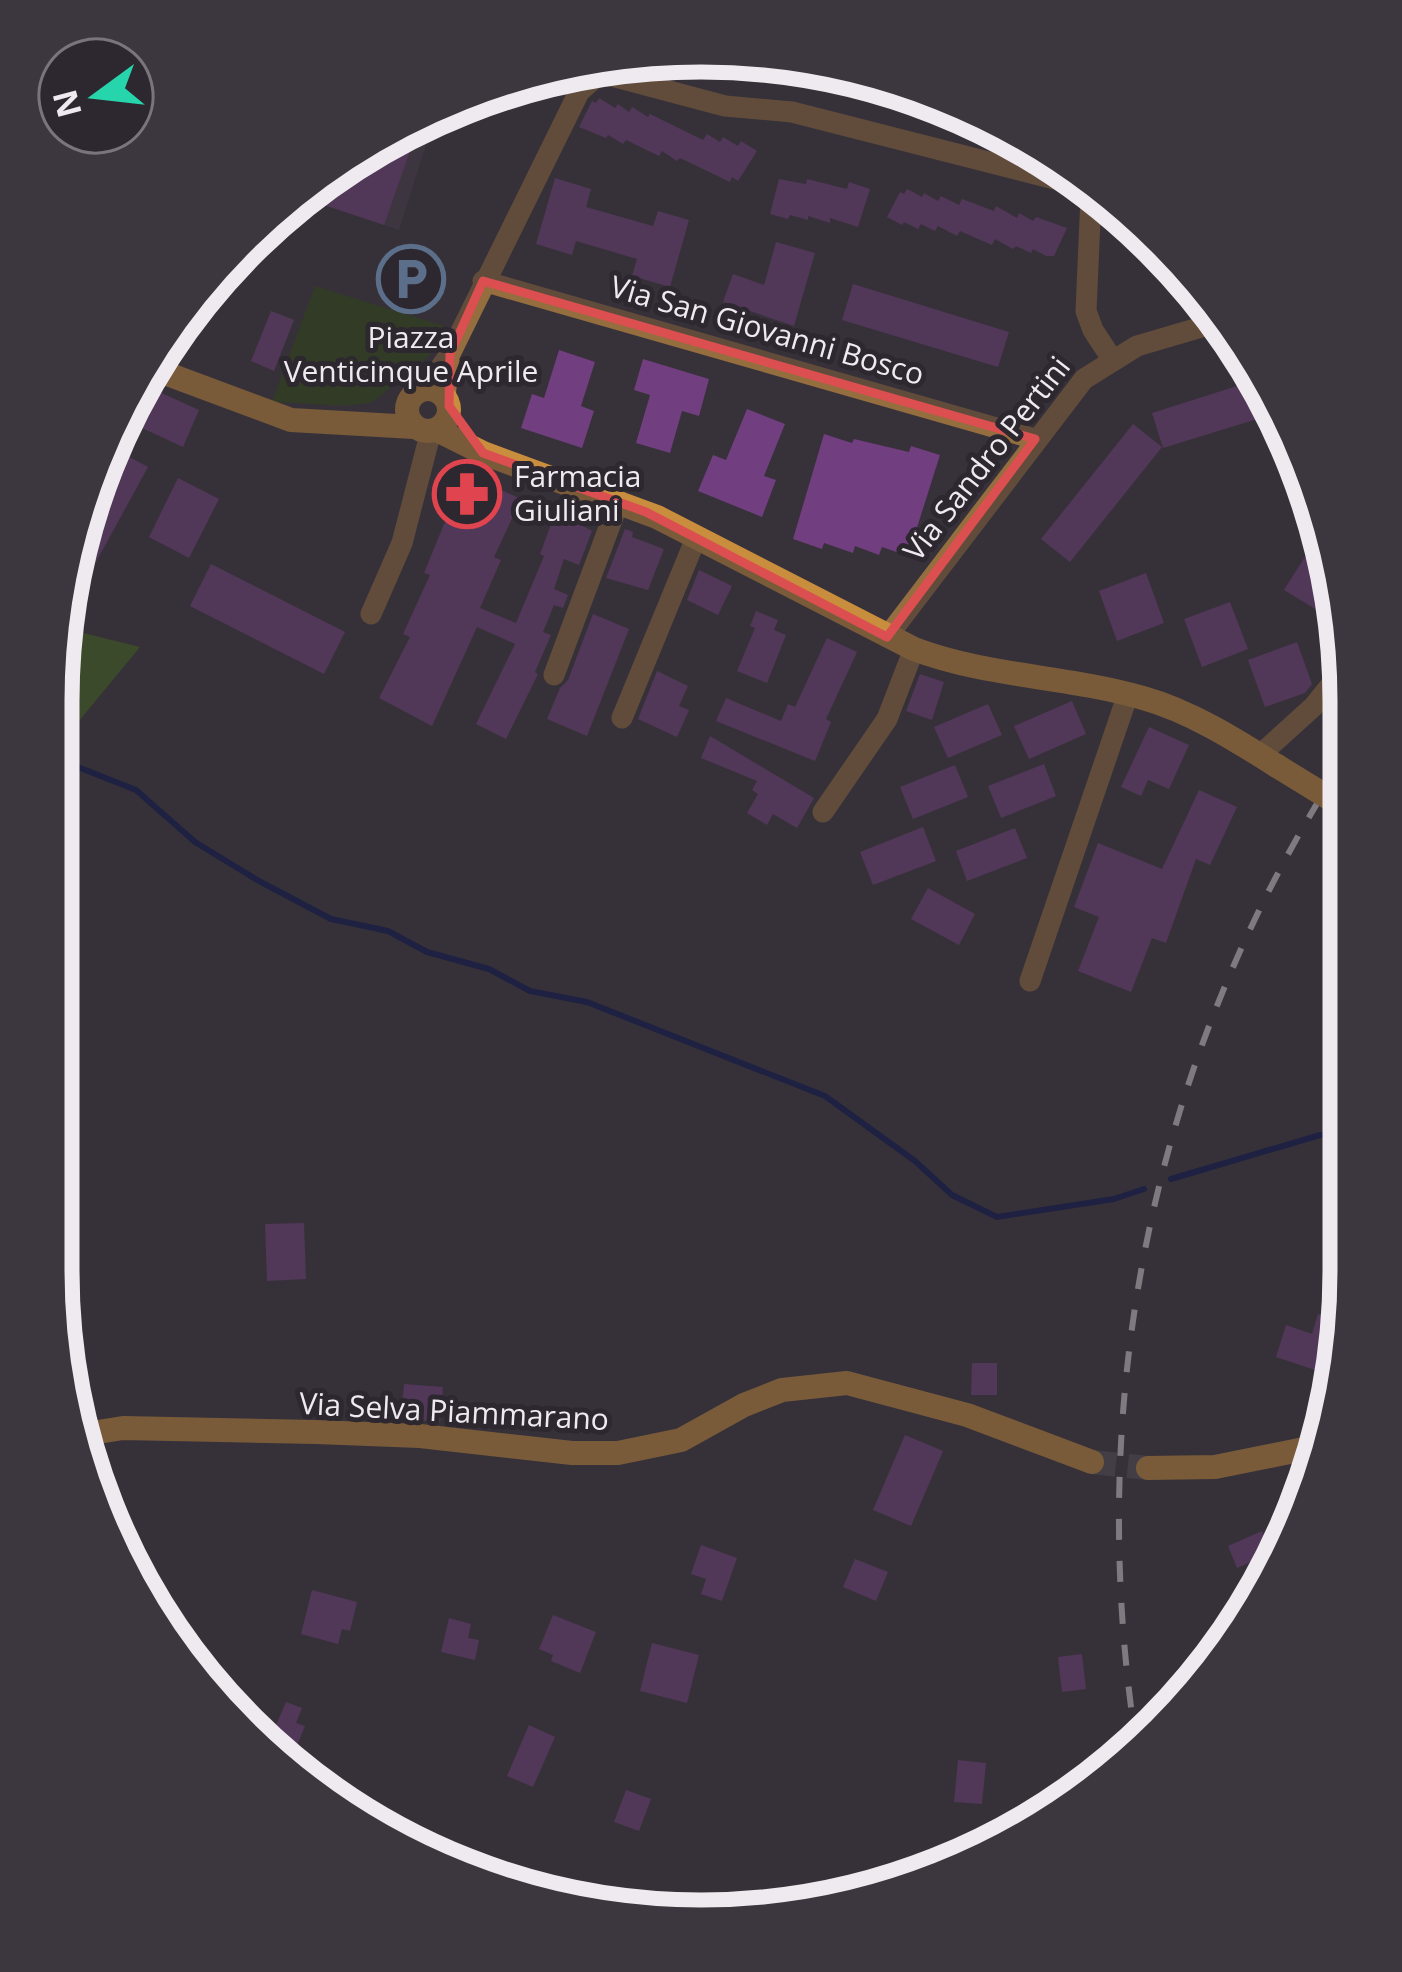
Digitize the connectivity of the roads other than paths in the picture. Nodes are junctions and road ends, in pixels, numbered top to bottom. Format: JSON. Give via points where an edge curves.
{"nodes":[{"id":1,"x":614,"y":78,"type":"edge"},
{"id":2,"x":586,"y":83,"type":"edge"},
{"id":3,"x":1050,"y":178,"type":"edge"},
{"id":4,"x":1094,"y":210,"type":"edge"},
{"id":5,"x":483,"y":281,"type":"junction"},
{"id":6,"x":1205,"y":325,"type":"edge"},
{"id":7,"x":1112,"y":359,"type":"junction"},
{"id":8,"x":164,"y":373,"type":"edge"},
{"id":9,"x":429,"y":414,"type":"junction"},
{"id":10,"x":1035,"y":440,"type":"junction"},
{"id":11,"x":619,"y":501,"type":"junction"},
{"id":12,"x":696,"y":538,"type":"junction"},
{"id":13,"x":370,"y":614,"type":"dead end"},
{"id":14,"x":887,"y":637,"type":"junction"},
{"id":15,"x":914,"y":649,"type":"junction"},
{"id":16,"x":554,"y":675,"type":"dead end"},
{"id":17,"x":1330,"y":686,"type":"edge"},
{"id":18,"x":1128,"y":694,"type":"junction"},
{"id":19,"x":622,"y":718,"type":"dead end"},
{"id":20,"x":1269,"y":760,"type":"junction"},
{"id":21,"x":1330,"y":799,"type":"edge"},
{"id":22,"x":823,"y":812,"type":"dead end"},
{"id":23,"x":1030,"y":981,"type":"dead end"},
{"id":24,"x":93,"y":1433,"type":"edge"},
{"id":25,"x":1304,"y":1449,"type":"edge"},
{"id":26,"x":1092,"y":1462,"type":"tunnel mouth"},
{"id":27,"x":1148,"y":1468,"type":"tunnel mouth"}],
"edges":[{"from":1,"to":3,"type":"street","via":[[725,106],[792,112]]},
{"from":2,"to":5,"type":"street"},
{"from":4,"to":7,"type":"street","via":[[1086,311]]},
{"from":5,"to":9,"type":"street"},
{"from":5,"to":10,"type":"street","name":"Via San Giovanni Bosco"},
{"from":6,"to":7,"type":"street","name":"Via Sandro Pertini"},
{"from":7,"to":10,"type":"street","name":"Via Sandro Pertini","via":[[1078,386]]},
{"from":8,"to":9,"type":"street","via":[[320,424]]},
{"from":9,"to":11,"type":"street","via":[[483,453]]},
{"from":9,"to":13,"type":"street","via":[[402,543]]},
{"from":10,"to":14,"type":"street","name":"Via Sandro Pertini"},
{"from":11,"to":12,"type":"street"},
{"from":11,"to":16,"type":"street"},
{"from":12,"to":14,"type":"street"},
{"from":12,"to":19,"type":"street"},
{"from":14,"to":15,"type":"street"},
{"from":15,"to":18,"type":"street"},
{"from":15,"to":22,"type":"street","via":[[881,730]]},
{"from":17,"to":20,"type":"street"},
{"from":18,"to":20,"type":"street","via":[[1170,707]]},
{"from":18,"to":23,"type":"street"},
{"from":20,"to":21,"type":"street","bridge":true},
{"from":24,"to":26,"type":"street","name":"Via Selva Piammarano","via":[[316,1432],[618,1453],[672,1444],[782,1390],[847,1383],[967,1414]]},
{"from":25,"to":27,"type":"street","via":[[1215,1467]]}]}
